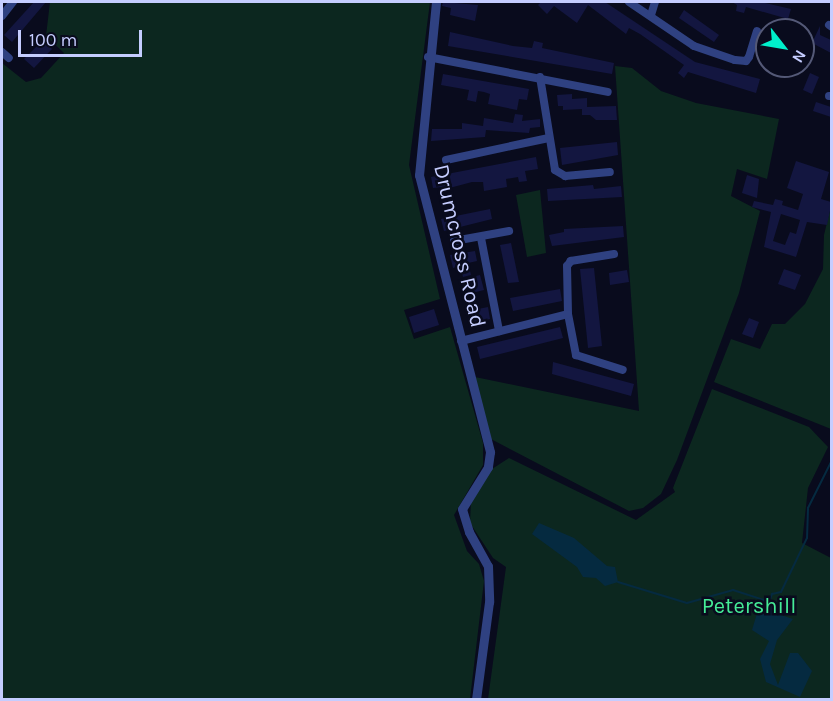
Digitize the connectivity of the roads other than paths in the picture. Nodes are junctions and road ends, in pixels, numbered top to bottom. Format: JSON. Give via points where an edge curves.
{"nodes":[{"id":1,"x":14,"y":2,"type":"edge"},
{"id":2,"x":436,"y":2,"type":"edge"},
{"id":3,"x":629,"y":2,"type":"edge"},
{"id":4,"x":655,"y":2,"type":"edge"},
{"id":5,"x":2,"y":15,"type":"edge"},
{"id":6,"x":651,"y":15,"type":"junction"},
{"id":7,"x":755,"y":38,"type":"edge"},
{"id":8,"x":2,"y":52,"type":"edge"},
{"id":9,"x":428,"y":57,"type":"junction"},
{"id":10,"x":9,"y":58,"type":"dead end"},
{"id":11,"x":540,"y":76,"type":"junction"},
{"id":12,"x":608,"y":92,"type":"dead end"},
{"id":13,"x":549,"y":138,"type":"junction"},
{"id":14,"x":446,"y":160,"type":"dead end"},
{"id":15,"x":610,"y":172,"type":"dead end"},
{"id":16,"x":509,"y":231,"type":"dead end"},
{"id":17,"x":481,"y":238,"type":"junction"},
{"id":18,"x":454,"y":241,"type":"dead end"},
{"id":19,"x":614,"y":254,"type":"dead end"},
{"id":20,"x":568,"y":315,"type":"junction"},
{"id":21,"x":499,"y":331,"type":"junction"},
{"id":22,"x":461,"y":341,"type":"junction"},
{"id":23,"x":623,"y":369,"type":"dead end"},
{"id":24,"x":476,"y":699,"type":"edge"}],
"edges":[{"from":1,"to":5,"type":"street"},
{"from":2,"to":9,"type":"street","name":"Drumcross Road"},
{"from":3,"to":6,"type":"street"},
{"from":4,"to":6,"type":"street"},
{"from":6,"to":7,"type":"street","via":[[694,46],[735,60],[746,61]]},
{"from":8,"to":10,"type":"street"},
{"from":9,"to":11,"type":"street"},
{"from":9,"to":22,"type":"street","name":"Drumcross Road","via":[[419,175]]},
{"from":11,"to":12,"type":"street"},
{"from":11,"to":13,"type":"street"},
{"from":13,"to":14,"type":"street"},
{"from":13,"to":15,"type":"street","via":[[558,174]]},
{"from":16,"to":17,"type":"street"},
{"from":17,"to":18,"type":"street"},
{"from":17,"to":21,"type":"street"},
{"from":19,"to":20,"type":"street","via":[[571,261],[567,266]]},
{"from":20,"to":21,"type":"street"},
{"from":20,"to":23,"type":"street","via":[[576,355]]},
{"from":21,"to":22,"type":"street"},
{"from":22,"to":24,"type":"street","name":"Drumcross Road","via":[[490,452],[488,467],[462,509],[469,532],[488,566],[489,602]]}]}
